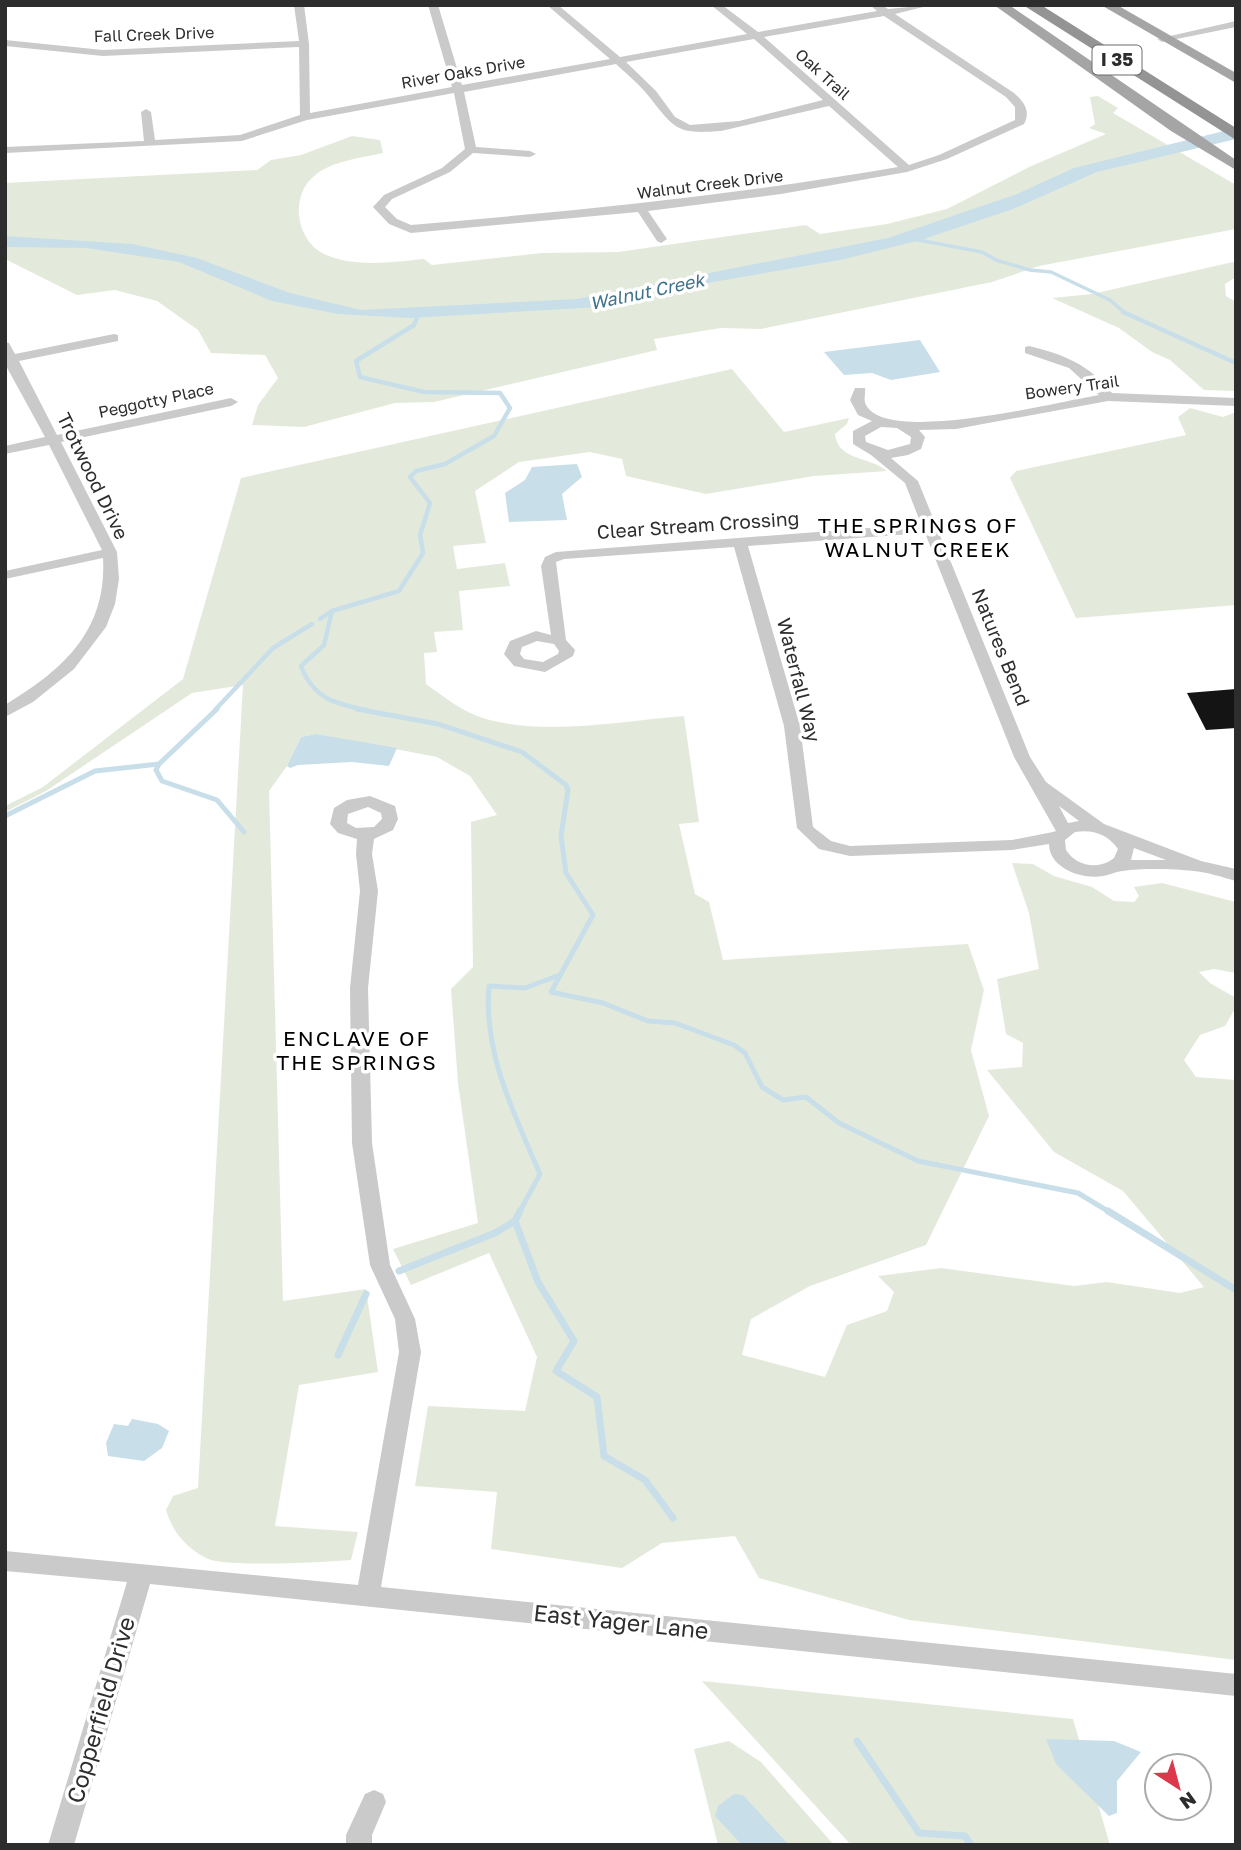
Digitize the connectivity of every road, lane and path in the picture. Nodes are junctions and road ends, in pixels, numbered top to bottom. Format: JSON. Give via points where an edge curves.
{"nodes":[{"id":1,"x":299,"y":5,"type":"edge"},
{"id":2,"x":433,"y":5,"type":"edge"},
{"id":3,"x":552,"y":5,"type":"edge"},
{"id":4,"x":716,"y":5,"type":"edge"},
{"id":5,"x":875,"y":5,"type":"edge"},
{"id":6,"x":926,"y":5,"type":"edge"},
{"id":7,"x":1000,"y":5,"type":"edge"},
{"id":8,"x":1030,"y":5,"type":"edge"},
{"id":9,"x":1050,"y":5,"type":"edge"},
{"id":10,"x":1107,"y":5,"type":"edge"},
{"id":11,"x":886,"y":12,"type":"junction"},
{"id":12,"x":1236,"y":24,"type":"edge"},
{"id":13,"x":756,"y":36,"type":"junction"},
{"id":14,"x":1162,"y":39,"type":"junction"},
{"id":15,"x":5,"y":43,"type":"edge"},
{"id":16,"x":304,"y":44,"type":"junction"},
{"id":17,"x":616,"y":60,"type":"junction"},
{"id":18,"x":1236,"y":79,"type":"edge"},
{"id":19,"x":457,"y":89,"type":"junction"},
{"id":20,"x":830,"y":102,"type":"junction"},
{"id":21,"x":146,"y":112,"type":"dead end"},
{"id":22,"x":1204,"y":114,"type":"joint"},
{"id":23,"x":1229,"y":116,"type":"edge"},
{"id":24,"x":305,"y":117,"type":"junction"},
{"id":25,"x":1236,"y":135,"type":"edge"},
{"id":26,"x":150,"y":144,"type":"junction"},
{"id":27,"x":5,"y":150,"type":"edge"},
{"id":28,"x":471,"y":150,"type":"junction"},
{"id":29,"x":530,"y":154,"type":"dead end"},
{"id":30,"x":1236,"y":166,"type":"edge"},
{"id":31,"x":907,"y":169,"type":"junction"},
{"id":32,"x":641,"y":208,"type":"junction"},
{"id":33,"x":661,"y":239,"type":"dead end"},
{"id":34,"x":114,"y":338,"type":"dead end"},
{"id":35,"x":1029,"y":350,"type":"dead end"},
{"id":36,"x":7,"y":355,"type":"edge"},
{"id":37,"x":860,"y":391,"type":"dead end"},
{"id":38,"x":1108,"y":397,"type":"junction"},
{"id":39,"x":231,"y":402,"type":"dead end"},
{"id":40,"x":1236,"y":402,"type":"edge"},
{"id":41,"x":863,"y":412,"type":"junction"},
{"id":42,"x":886,"y":423,"type":"junction"},
{"id":43,"x":956,"y":425,"type":"junction"},
{"id":44,"x":905,"y":426,"type":"junction"},
{"id":45,"x":859,"y":432,"type":"junction"},
{"id":46,"x":55,"y":439,"type":"junction"},
{"id":47,"x":916,"y":445,"type":"junction"},
{"id":48,"x":5,"y":450,"type":"edge"},
{"id":49,"x":877,"y":453,"type":"junction"},
{"id":50,"x":911,"y":481,"type":"junction"},
{"id":51,"x":931,"y":528,"type":"junction"},
{"id":52,"x":740,"y":541,"type":"junction"},
{"id":53,"x":110,"y":552,"type":"junction"},
{"id":54,"x":5,"y":576,"type":"edge"},
{"id":55,"x":559,"y":640,"type":"dead end"},
{"id":56,"x":5,"y":712,"type":"edge"},
{"id":57,"x":1043,"y":786,"type":"junction"},
{"id":58,"x":1106,"y":830,"type":"junction"},
{"id":59,"x":1061,"y":834,"type":"junction"},
{"id":60,"x":366,"y":835,"type":"dead end"},
{"id":61,"x":1012,"y":845,"type":"junction"},
{"id":62,"x":1065,"y":861,"type":"junction"},
{"id":63,"x":1119,"y":865,"type":"junction"},
{"id":64,"x":1197,"y":866,"type":"junction"},
{"id":65,"x":1236,"y":875,"type":"edge"},
{"id":66,"x":5,"y":1562,"type":"edge"},
{"id":67,"x":141,"y":1575,"type":"junction"},
{"id":68,"x":368,"y":1596,"type":"junction"},
{"id":69,"x":1236,"y":1685,"type":"edge"},
{"id":70,"x":374,"y":1801,"type":"dead end"},
{"id":71,"x":61,"y":1845,"type":"edge"},
{"id":72,"x":359,"y":1845,"type":"edge"}],
"edges":[{"from":1,"to":16,"type":"street"},
{"from":2,"to":19,"type":"street"},
{"from":3,"to":17,"type":"street"},
{"from":4,"to":13,"type":"street","name":"Oak Trail"},
{"from":5,"to":11,"type":"street"},
{"from":6,"to":11,"type":"street","name":"River Oaks Drive"},
{"from":7,"to":30,"type":"main road"},
{"from":8,"to":22,"type":"highway","number":"I 35"},
{"from":9,"to":23,"type":"highway","number":"I 35"},
{"from":10,"to":14,"type":"main road"},
{"from":11,"to":13,"type":"street","name":"River Oaks Drive"},
{"from":11,"to":31,"type":"street","name":"Walnut Creek Drive","via":[[1010,95],[1023,113],[1020,122],[1004,131]]},
{"from":12,"to":14,"type":"street"},
{"from":13,"to":17,"type":"street","name":"River Oaks Drive"},
{"from":13,"to":20,"type":"street","name":"Oak Trail"},
{"from":14,"to":18,"type":"main road"},
{"from":15,"to":16,"type":"street","name":"Fall Creek Drive","via":[[103,53]]},
{"from":16,"to":24,"type":"street"},
{"from":17,"to":19,"type":"street","name":"River Oaks Drive"},
{"from":17,"to":20,"type":"street","via":[[659,100],[671,121],[690,128],[712,130]]},
{"from":19,"to":24,"type":"street","name":"River Oaks Drive"},
{"from":19,"to":28,"type":"street"},
{"from":20,"to":31,"type":"street","name":"Oak Trail"},
{"from":21,"to":26,"type":"street"},
{"from":22,"to":25,"type":"highway","number":"I 35"},
{"from":24,"to":26,"type":"street","name":"River Oaks Drive","via":[[242,138]]},
{"from":26,"to":27,"type":"street","name":"River Oaks Drive"},
{"from":28,"to":29,"type":"street"},
{"from":28,"to":32,"type":"street","name":"Walnut Creek Drive","via":[[446,170],[388,197],[379,207],[401,227],[423,230]]},
{"from":31,"to":32,"type":"street","name":"Walnut Creek Drive"},
{"from":32,"to":33,"type":"street"},
{"from":34,"to":36,"type":"street"},
{"from":35,"to":38,"type":"street","via":[[1071,362],[1092,377]]},
{"from":36,"to":46,"type":"street","name":"Trotwood Drive"},
{"from":37,"to":41,"type":"street","via":[[857,400]]},
{"from":38,"to":40,"type":"street","name":"Bowery Trail"},
{"from":38,"to":43,"type":"street","name":"Bowery Trail"},
{"from":39,"to":46,"type":"street","name":"Peggotty Place"},
{"from":41,"to":42,"type":"street"},
{"from":41,"to":45,"type":"street"},
{"from":42,"to":44,"type":"street","name":"Bowery Trail"},
{"from":42,"to":45,"type":"street"},
{"from":43,"to":44,"type":"street","name":"Bowery Trail"},
{"from":43,"to":47,"type":"street","name":"Bowery Trail"},
{"from":44,"to":47,"type":"street","via":[[916,433]]},
{"from":45,"to":49,"type":"street","name":"Natures Bend","via":[[860,444]]},
{"from":46,"to":48,"type":"street","name":"Peggotty Place"},
{"from":46,"to":53,"type":"street","name":"Trotwood Drive"},
{"from":47,"to":49,"type":"street","name":"Bowery Trail","via":[[895,454]]},
{"from":47,"to":50,"type":"street","name":"Natures Bend"},
{"from":49,"to":50,"type":"street","name":"Natures Bend"},
{"from":50,"to":51,"type":"street","name":"Natures Bend"},
{"from":51,"to":52,"type":"street","name":"Clear Stream Crossing"},
{"from":51,"to":57,"type":"street","name":"Natures Bend","via":[[1023,757]]},
{"from":52,"to":55,"type":"street","name":"Clear Stream Crossing","via":[[563,547],[548,566]]},
{"from":52,"to":61,"type":"street","name":"Waterfall Way","via":[[793,726],[806,828],[811,835],[843,851]]},
{"from":53,"to":54,"type":"street"},
{"from":53,"to":56,"type":"street","name":"Trotwood Drive","via":[[111,597],[90,643],[43,688]]},
{"from":57,"to":58,"type":"street","name":"Natures Bend"},
{"from":57,"to":59,"type":"street","name":"Natures Bend"},
{"from":58,"to":59,"type":"street","via":[[1081,826]]},
{"from":58,"to":63,"type":"street","via":[[1126,849]]},
{"from":58,"to":64,"type":"street","name":"Natures Bend"},
{"from":59,"to":61,"type":"street","name":"Waterfall Way"},
{"from":59,"to":62,"type":"street","via":[[1057,852]]},
{"from":60,"to":68,"type":"street","via":[[369,891],[359,988],[362,1143],[380,1265],[405,1319],[410,1352]]},
{"from":61,"to":62,"type":"street","name":"Waterfall Way"},
{"from":62,"to":63,"type":"street","via":[[1090,871]]},
{"from":63,"to":64,"type":"street","name":"Natures Bend"},
{"from":64,"to":65,"type":"street","name":"Natures Bend"},
{"from":66,"to":67,"type":"street","name":"East Yager Lane"},
{"from":67,"to":68,"type":"street","name":"East Yager Lane"},
{"from":67,"to":71,"type":"street","name":"Copperfield Drive"},
{"from":68,"to":69,"type":"street","name":"East Yager Lane"},
{"from":70,"to":72,"type":"street"}]}
